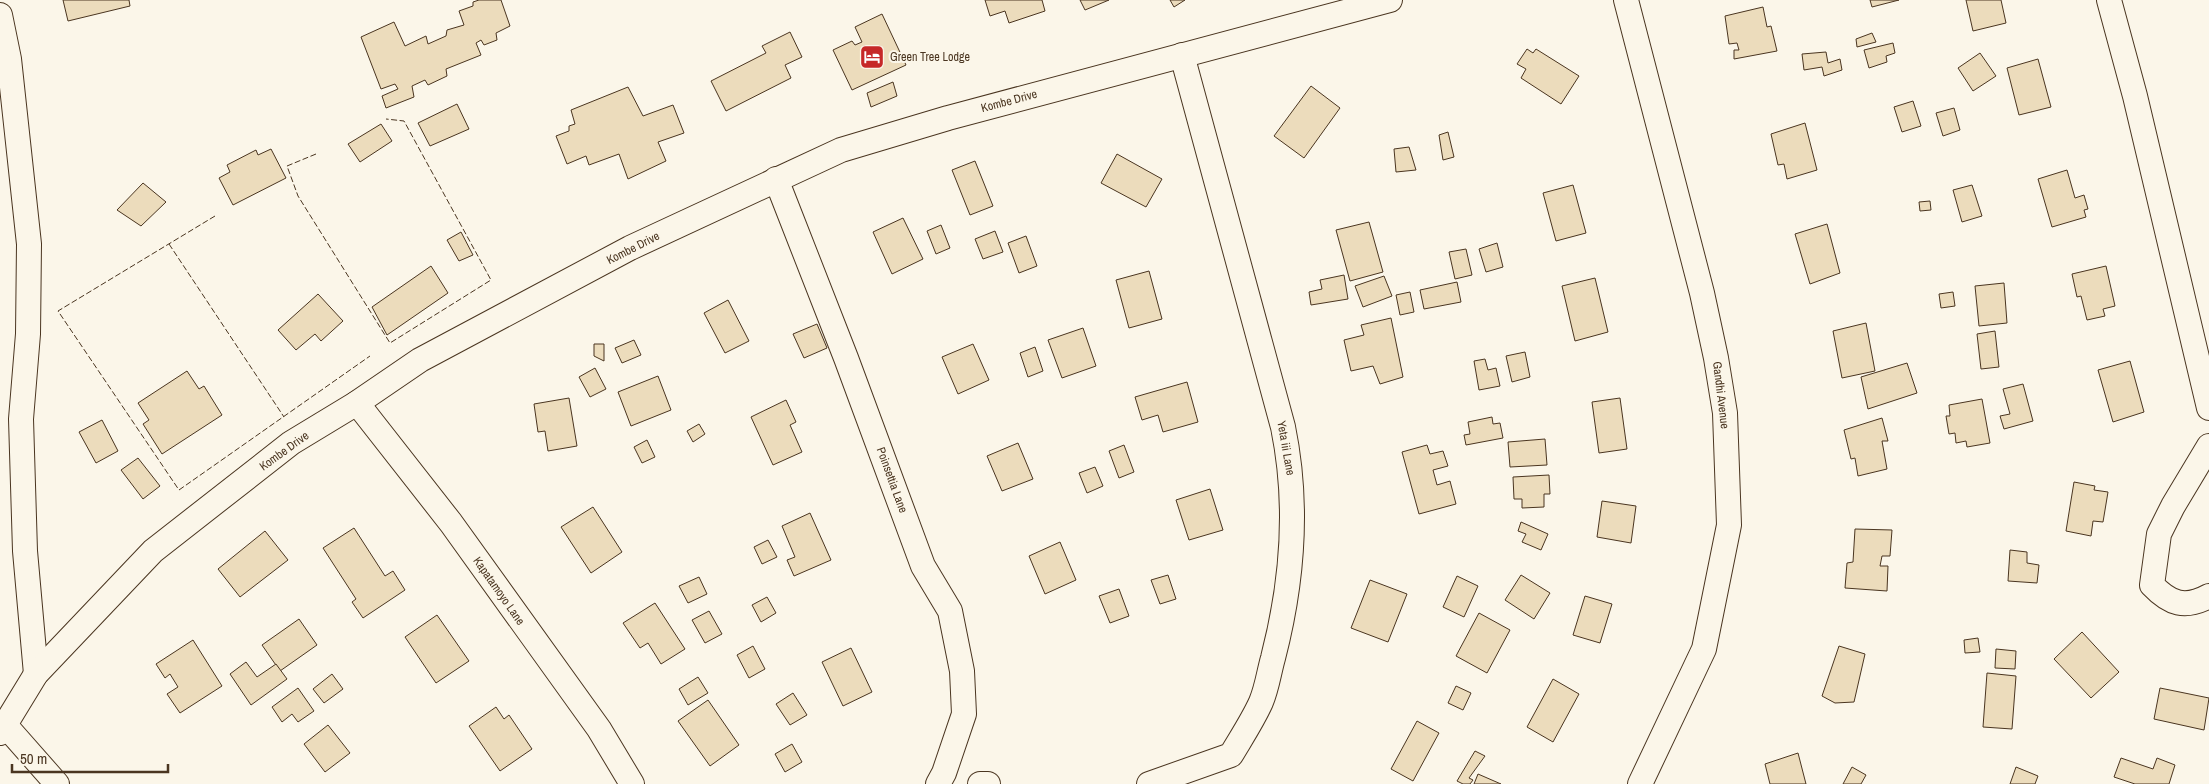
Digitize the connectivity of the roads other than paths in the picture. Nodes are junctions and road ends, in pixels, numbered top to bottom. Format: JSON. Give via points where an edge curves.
{"nodes":[{"id":1,"x":1390,"y":0,"type":"edge"},
{"id":2,"x":1626,"y":0,"type":"edge"},
{"id":3,"x":2110,"y":0,"type":"edge"},
{"id":4,"x":0,"y":15,"type":"edge"},
{"id":5,"x":1182,"y":55,"type":"junction"},
{"id":6,"x":776,"y":179,"type":"junction"},
{"id":7,"x":358,"y":403,"type":"junction"},
{"id":8,"x":2209,"y":408,"type":"edge"},
{"id":9,"x":2209,"y":446,"type":"edge"},
{"id":10,"x":2209,"y":596,"type":"edge"},
{"id":11,"x":36,"y":674,"type":"junction"},
{"id":12,"x":3,"y":729,"type":"edge"},
{"id":13,"x":57,"y":784,"type":"edge"},
{"id":14,"x":632,"y":784,"type":"edge"},
{"id":15,"x":938,"y":784,"type":"edge"},
{"id":16,"x":980,"y":784,"type":"edge"},
{"id":17,"x":988,"y":784,"type":"edge"},
{"id":18,"x":1149,"y":784,"type":"edge"},
{"id":19,"x":1640,"y":784,"type":"edge"}],
"edges":[{"from":1,"to":5,"type":"street","name":"Kombe Drive"},
{"from":2,"to":19,"type":"street","name":"Gandhi Avenue","via":[[1716,358],[1725,413],[1729,525],[1704,649]]},
{"from":3,"to":8,"type":"street"},
{"from":4,"to":11,"type":"street","via":[[9,59],[29,244],[28,334],[21,419],[25,551]]},
{"from":5,"to":6,"type":"street","name":"Kombe Drive","via":[[841,150]]},
{"from":5,"to":18,"type":"street","name":"Yeta iii Lane","via":[[1283,427],[1290,462],[1294,517],[1283,618],[1261,701],[1231,755]]},
{"from":6,"to":7,"type":"street","name":"Kombe Drive","via":[[630,248],[420,360]]},
{"from":6,"to":15,"type":"street","name":"Poinsettia Lane","via":[[923,566],[950,611],[962,672],[964,714]]},
{"from":7,"to":11,"type":"street","name":"Kombe Drive","via":[[291,443],[153,551]]},
{"from":7,"to":14,"type":"street","name":"Kapatamoyo Lane","via":[[451,523],[599,729]]},
{"from":9,"to":10,"type":"street","via":[[2159,534],[2152,585],[2165,598],[2178,602],[2199,601]]},
{"from":11,"to":12,"type":"street","name":"Kombe Drive"},
{"from":12,"to":13,"type":"street"},
{"from":16,"to":17,"type":"street"}]}
